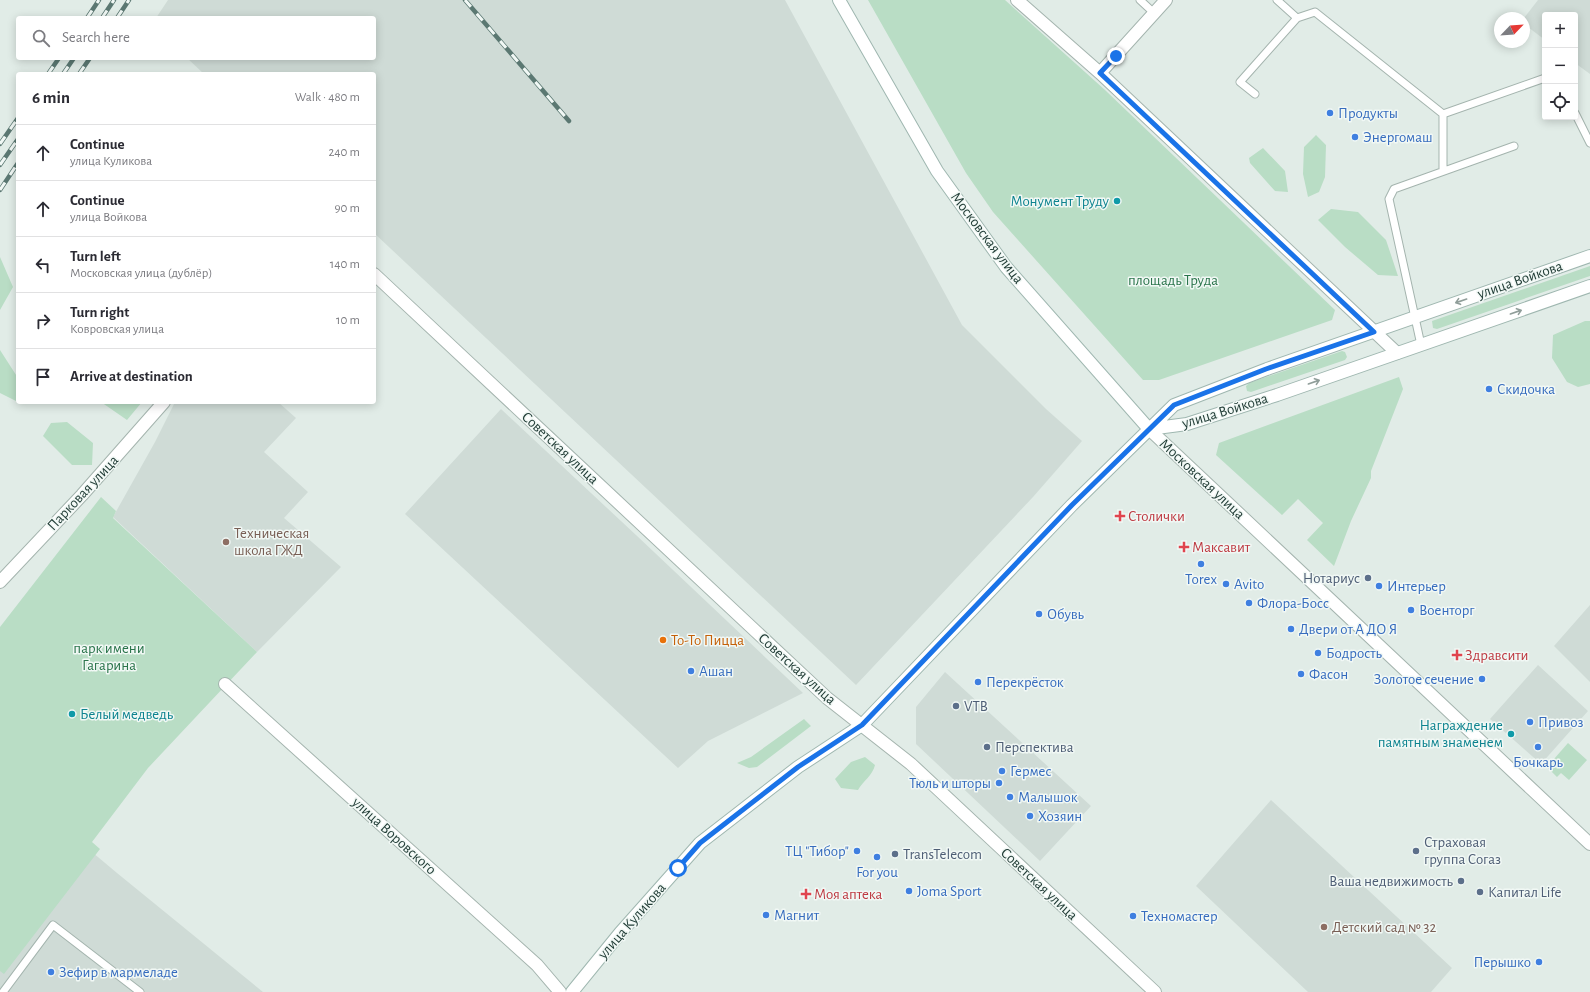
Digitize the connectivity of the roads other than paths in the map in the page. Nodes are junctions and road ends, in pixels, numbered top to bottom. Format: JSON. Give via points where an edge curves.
{"nodes":[{"id":1,"x":839,"y":0,"type":"edge"},
{"id":2,"x":1017,"y":0,"type":"edge"},
{"id":3,"x":1140,"y":0,"type":"edge"},
{"id":4,"x":1166,"y":0,"type":"edge"},
{"id":5,"x":1277,"y":0,"type":"edge"},
{"id":6,"x":1154,"y":13,"type":"junction"},
{"id":7,"x":1298,"y":18,"type":"junction"},
{"id":8,"x":1100,"y":73,"type":"junction"},
{"id":9,"x":1542,"y":79,"type":"edge"},
{"id":10,"x":1255,"y":94,"type":"dead end"},
{"id":11,"x":1443,"y":114,"type":"junction"},
{"id":12,"x":1578,"y":119,"type":"edge"},
{"id":13,"x":1590,"y":143,"type":"edge"},
{"id":14,"x":1514,"y":146,"type":"dead end"},
{"id":15,"x":1442,"y":170,"type":"junction"},
{"id":16,"x":1590,"y":256,"type":"edge"},
{"id":17,"x":376,"y":276,"type":"edge"},
{"id":18,"x":1590,"y":286,"type":"edge"},
{"id":19,"x":1415,"y":317,"type":"junction"},
{"id":20,"x":1374,"y":332,"type":"junction"},
{"id":21,"x":1421,"y":345,"type":"junction"},
{"id":22,"x":1397,"y":353,"type":"junction"},
{"id":23,"x":162,"y":404,"type":"edge"},
{"id":24,"x":1149,"y":429,"type":"junction"},
{"id":25,"x":0,"y":582,"type":"edge"},
{"id":26,"x":225,"y":684,"type":"dead end"},
{"id":27,"x":862,"y":725,"type":"junction"},
{"id":28,"x":1590,"y":844,"type":"edge"},
{"id":29,"x":3,"y":992,"type":"edge"},
{"id":30,"x":140,"y":992,"type":"edge"},
{"id":31,"x":560,"y":992,"type":"edge"},
{"id":32,"x":572,"y":992,"type":"edge"},
{"id":33,"x":1155,"y":992,"type":"edge"}],
"edges":[{"from":1,"to":24,"type":"street","name":"Московская улица","via":[[937,171],[1006,267]]},
{"from":2,"to":8,"type":"street"},
{"from":3,"to":6,"type":"lane"},
{"from":4,"to":6,"type":"street"},
{"from":5,"to":7,"type":"lane"},
{"from":6,"to":8,"type":"street"},
{"from":7,"to":10,"type":"lane","via":[[1240,82]]},
{"from":7,"to":11,"type":"lane","via":[[1315,12]]},
{"from":8,"to":20,"type":"street"},
{"from":9,"to":11,"type":"lane"},
{"from":11,"to":15,"type":"lane"},
{"from":12,"to":13,"type":"lane"},
{"from":14,"to":15,"type":"lane"},
{"from":15,"to":19,"type":"lane","via":[[1394,189],[1389,199]]},
{"from":16,"to":19,"type":"street","name":"улица Войкова","one_way":true},
{"from":17,"to":27,"type":"street","name":"Советская улица","via":[[827,698]]},
{"from":21,"to":18,"type":"street","name":"улица Войкова","one_way":true},
{"from":19,"to":20,"type":"street","name":"улица Войкова"},
{"from":19,"to":21,"type":"lane"},
{"from":20,"to":22,"type":"street"},
{"from":20,"to":24,"type":"street","name":"улица Войкова","via":[[1266,369],[1174,405]]},
{"from":21,"to":22,"type":"street","name":"улица Войкова"},
{"from":24,"to":22,"type":"street","name":"улица Войкова","one_way":true,"via":[[1187,424]]},
{"from":23,"to":25,"type":"street","name":"Парковая улица"},
{"from":24,"to":27,"type":"street","name":"улица Куликова","via":[[1072,505]]},
{"from":24,"to":28,"type":"street","name":"Московская улица"},
{"from":26,"to":31,"type":"street","name":"улица Воровского","via":[[537,965]]},
{"from":27,"to":32,"type":"street","name":"улица Куликова","via":[[798,767],[700,843],[620,933]]},
{"from":27,"to":33,"type":"street","name":"Советская улица","via":[[911,764]]},
{"from":29,"to":30,"type":"lane","via":[[53,925]]}]}
